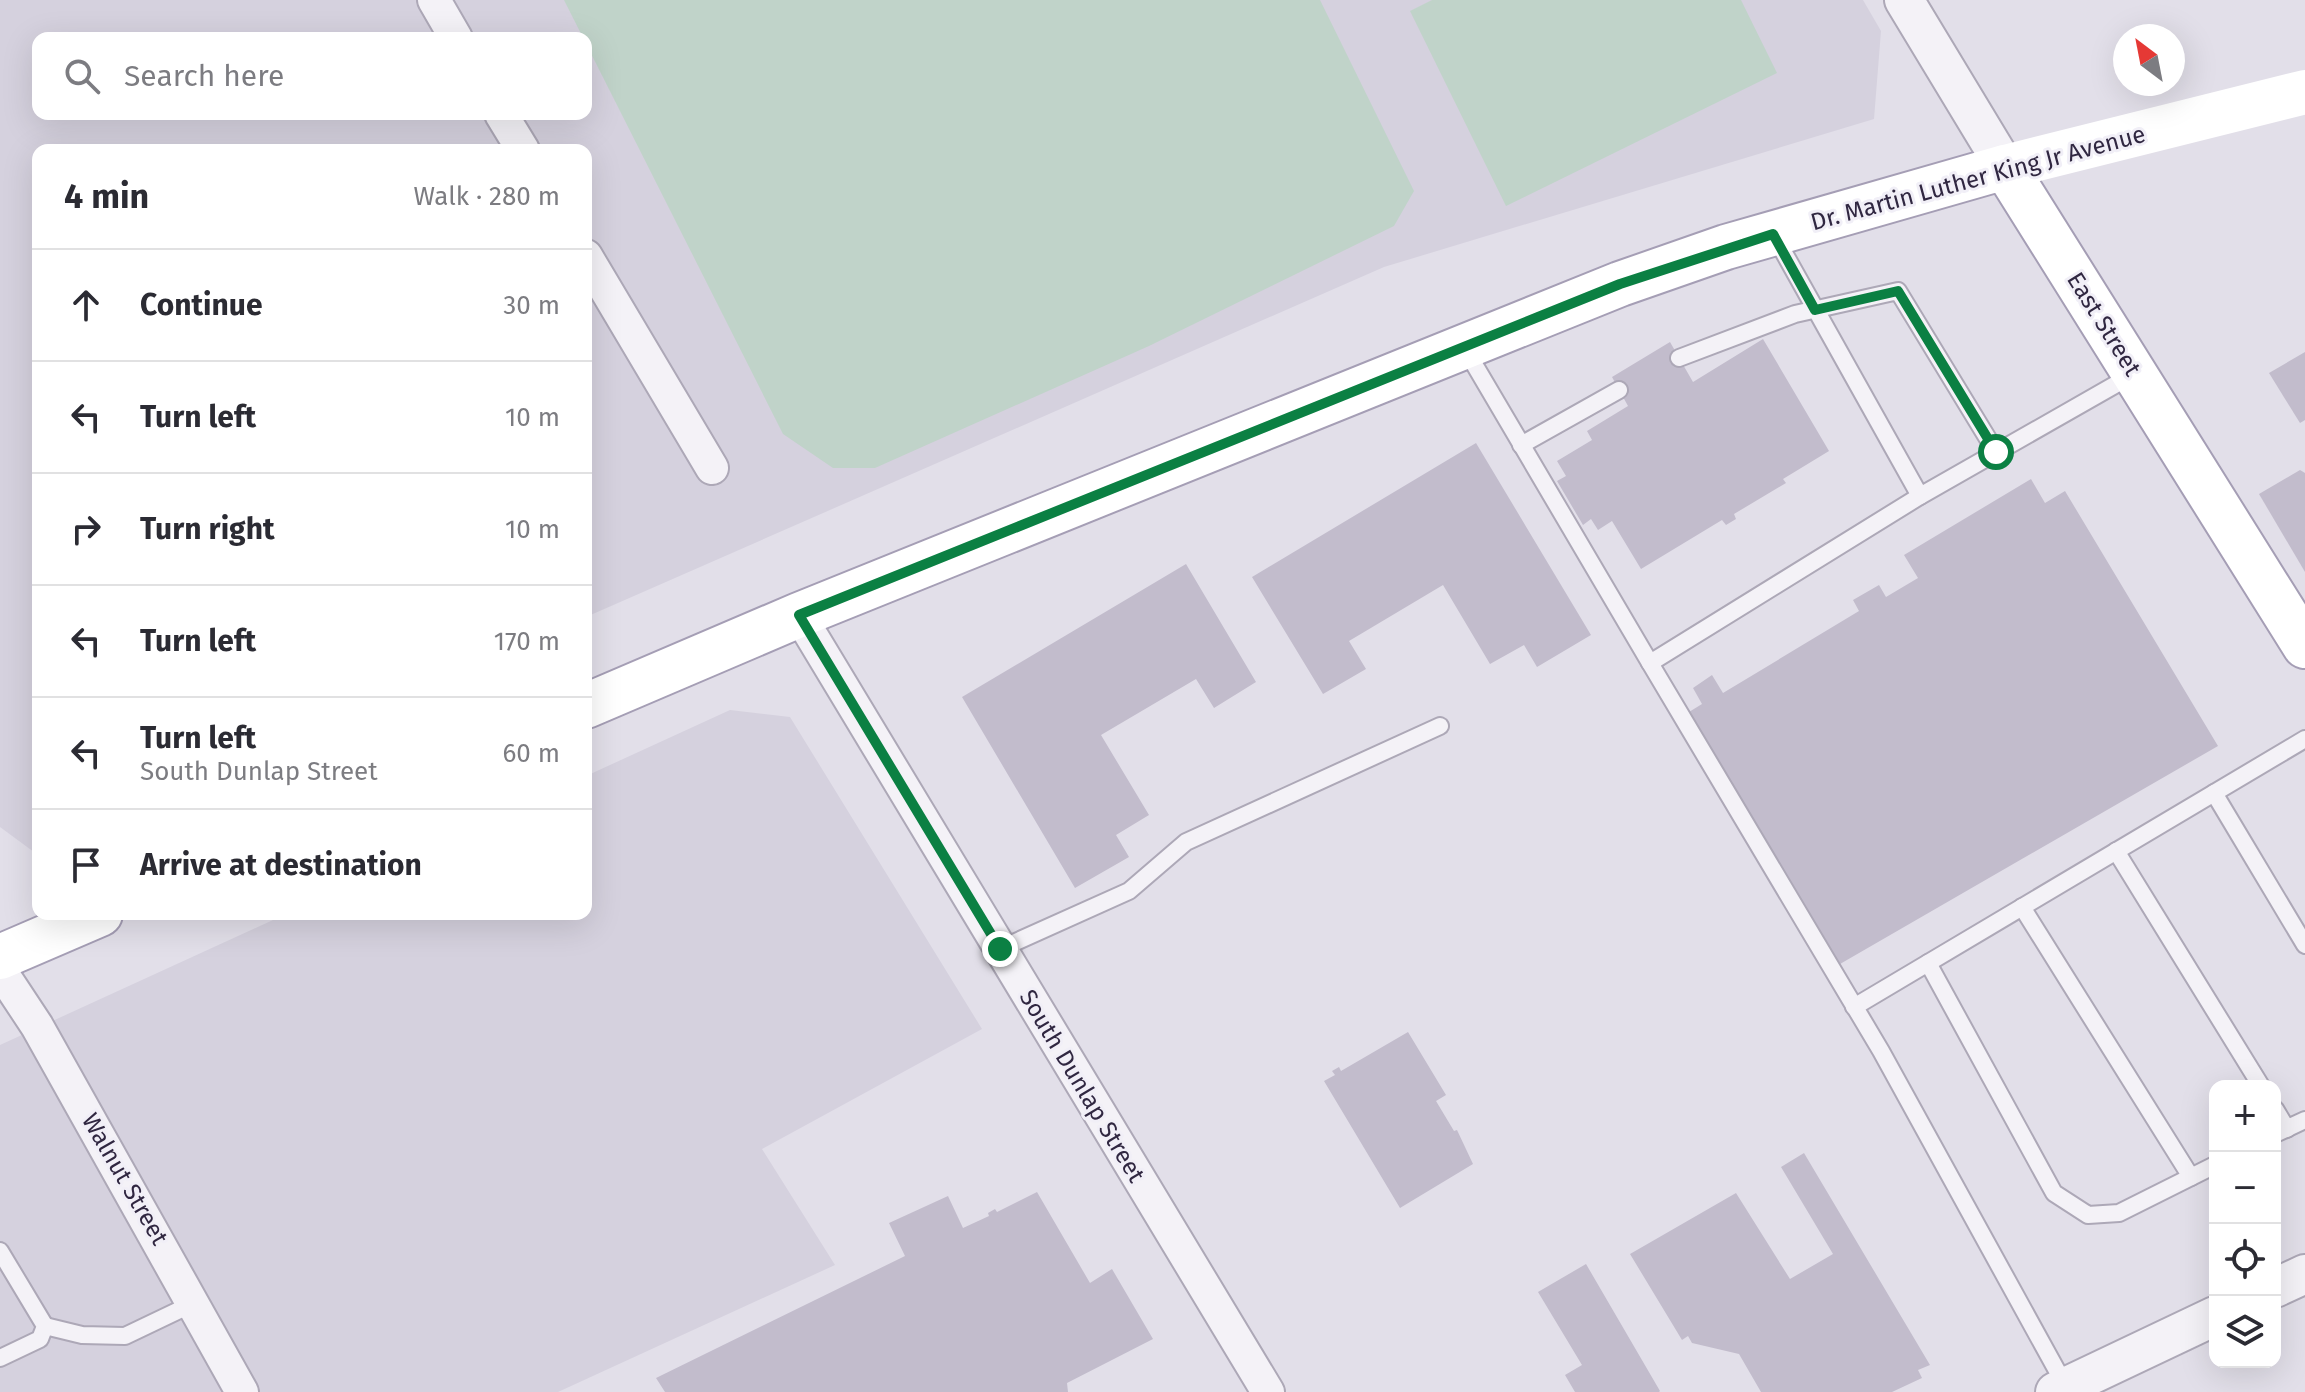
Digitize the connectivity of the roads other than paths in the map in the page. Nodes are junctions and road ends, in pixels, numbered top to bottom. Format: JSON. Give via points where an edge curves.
{"nodes":[{"id":1,"x":434,"y":0,"type":"edge"},
{"id":2,"x":1904,"y":0,"type":"edge"},
{"id":3,"x":453,"y":32,"type":"edge"},
{"id":4,"x":2305,"y":92,"type":"edge"},
{"id":5,"x":505,"y":120,"type":"edge"},
{"id":6,"x":519,"y":144,"type":"edge"},
{"id":7,"x":2005,"y":167,"type":"junction"},
{"id":8,"x":1773,"y":234,"type":"junction"},
{"id":9,"x":592,"y":266,"type":"edge"},
{"id":10,"x":1815,"y":310,"type":"junction"},
{"id":11,"x":1464,"y":347,"type":"junction"},
{"id":12,"x":1679,"y":358,"type":"dead end"},
{"id":13,"x":2135,"y":374,"type":"junction"},
{"id":14,"x":1619,"y":390,"type":"dead end"},
{"id":15,"x":1521,"y":445,"type":"junction"},
{"id":16,"x":1996,"y":452,"type":"junction"},
{"id":17,"x":712,"y":468,"type":"dead end"},
{"id":18,"x":1920,"y":496,"type":"junction"},
{"id":19,"x":799,"y":615,"type":"junction"},
{"id":20,"x":2305,"y":646,"type":"edge"},
{"id":21,"x":1650,"y":663,"type":"junction"},
{"id":22,"x":592,"y":703,"type":"edge"},
{"id":23,"x":1440,"y":726,"type":"dead end"},
{"id":24,"x":2305,"y":739,"type":"edge"},
{"id":25,"x":2214,"y":793,"type":"junction"},
{"id":26,"x":2116,"y":851,"type":"junction"},
{"id":27,"x":2022,"y":907,"type":"junction"},
{"id":28,"x":86,"y":920,"type":"edge"},
{"id":29,"x":2305,"y":945,"type":"edge"},
{"id":30,"x":1000,"y":949,"type":"junction"},
{"id":31,"x":0,"y":957,"type":"edge"},
{"id":32,"x":1928,"y":963,"type":"junction"},
{"id":33,"x":0,"y":970,"type":"edge"},
{"id":34,"x":1854,"y":1007,"type":"junction"},
{"id":35,"x":2257,"y":1080,"type":"edge"},
{"id":36,"x":2305,"y":1120,"type":"edge"},
{"id":37,"x":2281,"y":1132,"type":"edge"},
{"id":38,"x":2209,"y":1168,"type":"edge"},
{"id":39,"x":2191,"y":1177,"type":"junction"},
{"id":40,"x":0,"y":1251,"type":"edge"},
{"id":41,"x":2305,"y":1274,"type":"edge"},
{"id":42,"x":2281,"y":1285,"type":"edge"},
{"id":43,"x":194,"y":1303,"type":"junction"},
{"id":44,"x":2209,"y":1319,"type":"edge"},
{"id":45,"x":45,"y":1326,"type":"junction"},
{"id":46,"x":0,"y":1358,"type":"edge"},
{"id":47,"x":2061,"y":1389,"type":"edge"},
{"id":48,"x":242,"y":1392,"type":"edge"},
{"id":49,"x":1268,"y":1392,"type":"edge"}],
"edges":[{"from":1,"to":3,"type":"street"},
{"from":2,"to":7,"type":"street","name":"East Street"},
{"from":4,"to":7,"type":"main road","name":"Dr. Martin Luther King Jr Avenue"},
{"from":5,"to":6,"type":"street"},
{"from":7,"to":8,"type":"main road","name":"Dr. Martin Luther King Jr Avenue"},
{"from":7,"to":13,"type":"main road","name":"East Street"},
{"from":8,"to":10,"type":"lane"},
{"from":8,"to":11,"type":"main road","name":"Dr. Martin Luther King Jr Avenue","via":[[1620,284]]},
{"from":9,"to":17,"type":"street"},
{"from":10,"to":12,"type":"lane"},
{"from":10,"to":16,"type":"lane","via":[[1898,291]]},
{"from":10,"to":18,"type":"lane"},
{"from":11,"to":15,"type":"lane"},
{"from":11,"to":19,"type":"main road","name":"Dr. Martin Luther King Jr Avenue"},
{"from":13,"to":16,"type":"lane"},
{"from":13,"to":20,"type":"main road","name":"East Street"},
{"from":14,"to":15,"type":"lane"},
{"from":15,"to":21,"type":"lane"},
{"from":16,"to":18,"type":"lane"},
{"from":18,"to":21,"type":"lane"},
{"from":19,"to":22,"type":"main road","name":"Dr. Martin Luther King Jr Avenue"},
{"from":19,"to":30,"type":"street","name":"South Dunlap Street"},
{"from":21,"to":34,"type":"lane"},
{"from":23,"to":30,"type":"lane","via":[[1186,842],[1129,891]]},
{"from":24,"to":25,"type":"lane"},
{"from":25,"to":26,"type":"lane"},
{"from":25,"to":29,"type":"lane"},
{"from":26,"to":27,"type":"lane"},
{"from":26,"to":35,"type":"lane"},
{"from":27,"to":32,"type":"lane"},
{"from":27,"to":39,"type":"lane"},
{"from":28,"to":31,"type":"main road"},
{"from":30,"to":49,"type":"street","name":"South Dunlap Street"},
{"from":32,"to":34,"type":"lane"},
{"from":32,"to":39,"type":"lane","via":[[2054,1193],[2088,1215],[2119,1213]]},
{"from":33,"to":43,"type":"street","name":"Walnut Street"},
{"from":34,"to":47,"type":"lane"},
{"from":36,"to":37,"type":"lane"},
{"from":38,"to":39,"type":"lane"},
{"from":40,"to":45,"type":"lane"},
{"from":41,"to":42,"type":"street"},
{"from":43,"to":45,"type":"lane","via":[[125,1336],[82,1335]]},
{"from":43,"to":48,"type":"street","name":"Walnut Street"},
{"from":44,"to":47,"type":"street"},
{"from":45,"to":46,"type":"lane","via":[[40,1339]]}]}
